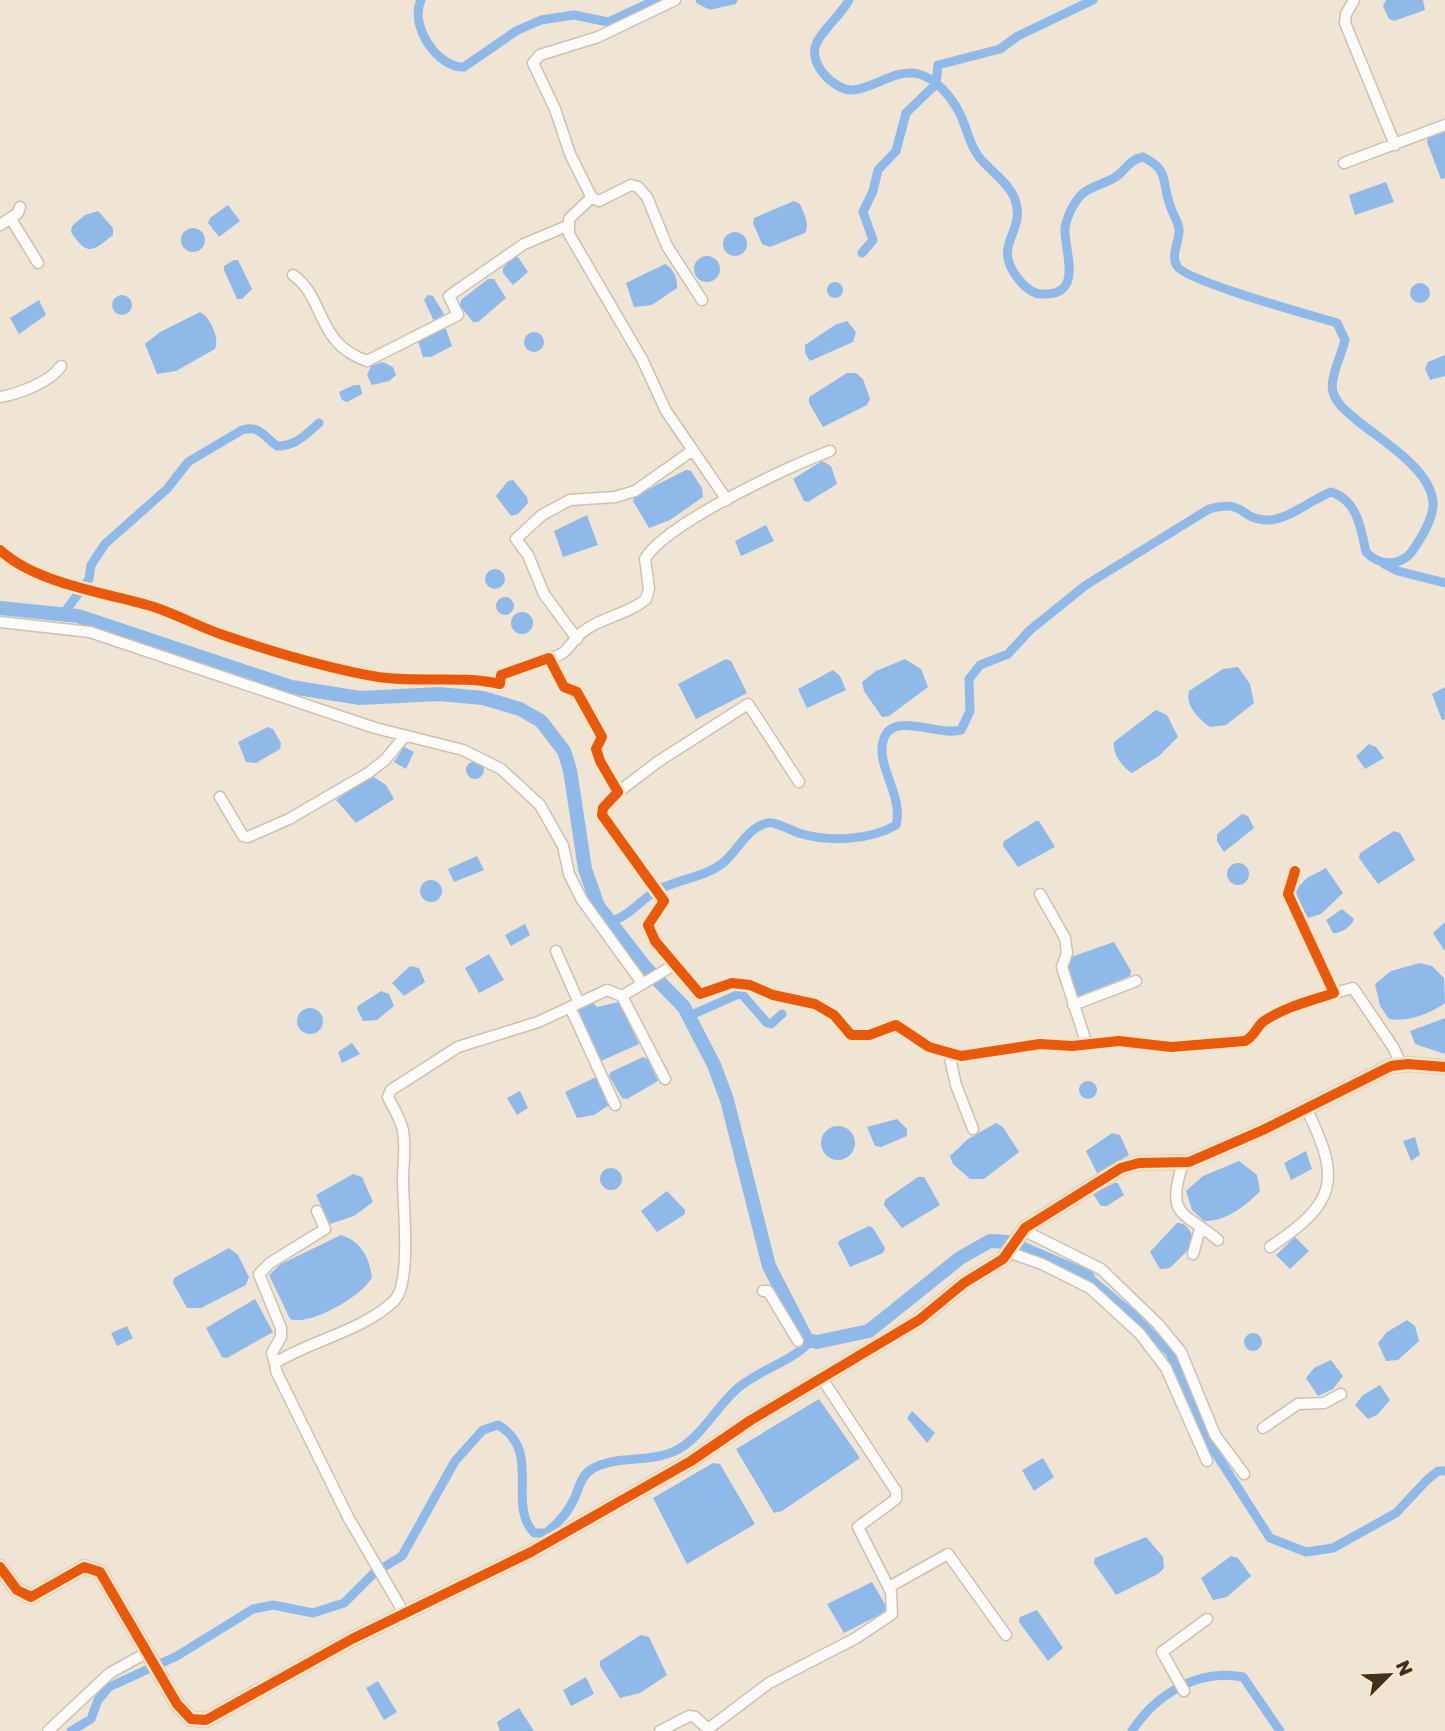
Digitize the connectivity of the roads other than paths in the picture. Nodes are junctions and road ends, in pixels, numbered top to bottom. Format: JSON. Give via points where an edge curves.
{"nodes":[{"id":1,"x":675,"y":0,"type":"edge"},
{"id":2,"x":1354,"y":0,"type":"edge"},
{"id":3,"x":1445,"y":125,"type":"edge"},
{"id":4,"x":1395,"y":145,"type":"junction"},
{"id":5,"x":1344,"y":163,"type":"dead end"},
{"id":6,"x":592,"y":197,"type":"junction"},
{"id":7,"x":20,"y":207,"type":"dead end"},
{"id":8,"x":11,"y":219,"type":"junction"},
{"id":9,"x":0,"y":225,"type":"edge"},
{"id":10,"x":567,"y":226,"type":"junction"},
{"id":11,"x":37,"y":263,"type":"dead end"},
{"id":12,"x":293,"y":275,"type":"dead end"},
{"id":13,"x":702,"y":300,"type":"dead end"},
{"id":14,"x":61,"y":366,"type":"dead end"},
{"id":15,"x":0,"y":397,"type":"edge"},
{"id":16,"x":693,"y":450,"type":"junction"},
{"id":17,"x":830,"y":451,"type":"dead end"},
{"id":18,"x":727,"y":500,"type":"junction"},
{"id":19,"x":0,"y":550,"type":"edge"},
{"id":20,"x":0,"y":622,"type":"edge"},
{"id":21,"x":576,"y":639,"type":"junction"},
{"id":22,"x":549,"y":658,"type":"junction"},
{"id":23,"x":405,"y":736,"type":"junction"},
{"id":24,"x":799,"y":782,"type":"dead end"},
{"id":25,"x":618,"y":792,"type":"junction"},
{"id":26,"x":220,"y":797,"type":"dead end"},
{"id":27,"x":1295,"y":872,"type":"dead end"},
{"id":28,"x":1040,"y":894,"type":"dead end"},
{"id":29,"x":556,"y":951,"type":"dead end"},
{"id":30,"x":674,"y":965,"type":"junction"},
{"id":31,"x":1136,"y":981,"type":"dead end"},
{"id":32,"x":646,"y":982,"type":"junction"},
{"id":33,"x":1334,"y":993,"type":"junction"},
{"id":34,"x":622,"y":996,"type":"junction"},
{"id":35,"x":575,"y":1005,"type":"junction"},
{"id":36,"x":1073,"y":1005,"type":"junction"},
{"id":37,"x":1087,"y":1045,"type":"junction"},
{"id":38,"x":949,"y":1054,"type":"junction"},
{"id":39,"x":1401,"y":1064,"type":"junction"},
{"id":40,"x":1445,"y":1067,"type":"edge"},
{"id":41,"x":665,"y":1079,"type":"dead end"},
{"id":42,"x":615,"y":1105,"type":"dead end"},
{"id":43,"x":1306,"y":1108,"type":"junction"},
{"id":44,"x":973,"y":1129,"type":"dead end"},
{"id":45,"x":1183,"y":1163,"type":"junction"},
{"id":46,"x":317,"y":1211,"type":"dead end"},
{"id":47,"x":1200,"y":1228,"type":"junction"},
{"id":48,"x":1021,"y":1232,"type":"junction"},
{"id":49,"x":1218,"y":1240,"type":"dead end"},
{"id":50,"x":1270,"y":1247,"type":"dead end"},
{"id":51,"x":1009,"y":1251,"type":"junction"},
{"id":52,"x":1192,"y":1254,"type":"dead end"},
{"id":53,"x":763,"y":1291,"type":"dead end"},
{"id":54,"x":798,"y":1341,"type":"dead end"},
{"id":55,"x":275,"y":1363,"type":"junction"},
{"id":56,"x":821,"y":1377,"type":"junction"},
{"id":57,"x":1341,"y":1394,"type":"dead end"},
{"id":58,"x":1263,"y":1428,"type":"dead end"},
{"id":59,"x":1208,"y":1461,"type":"dead end"},
{"id":60,"x":1244,"y":1475,"type":"dead end"},
{"id":61,"x":0,"y":1567,"type":"edge"},
{"id":62,"x":889,"y":1587,"type":"junction"},
{"id":63,"x":404,"y":1613,"type":"junction"},
{"id":64,"x":1207,"y":1619,"type":"dead end"},
{"id":65,"x":1006,"y":1635,"type":"dead end"},
{"id":66,"x":151,"y":1661,"type":"junction"},
{"id":67,"x":1184,"y":1691,"type":"dead end"},
{"id":68,"x":48,"y":1731,"type":"edge"},
{"id":69,"x":660,"y":1731,"type":"edge"}],
"edges":[{"from":1,"to":6,"type":"street","via":[[597,37],[540,55],[533,63]]},
{"from":2,"to":4,"type":"street","via":[[1345,23]]},
{"from":3,"to":4,"type":"street"},
{"from":4,"to":5,"type":"street"},
{"from":6,"to":10,"type":"street","via":[[575,211]]},
{"from":6,"to":13,"type":"street","via":[[599,201],[631,185],[638,187],[647,197],[667,246]]},
{"from":7,"to":8,"type":"street"},
{"from":8,"to":9,"type":"street"},
{"from":8,"to":11,"type":"street"},
{"from":10,"to":12,"type":"street","via":[[524,244],[449,296],[458,315],[367,361],[331,337],[304,285]]},
{"from":10,"to":16,"type":"street","via":[[666,411]]},
{"from":14,"to":15,"type":"street","via":[[32,388]]},
{"from":16,"to":18,"type":"street"},
{"from":16,"to":21,"type":"street","via":[[635,491],[615,498],[570,500],[542,515],[516,539],[544,594]]},
{"from":17,"to":18,"type":"street","via":[[793,464]]},
{"from":18,"to":21,"type":"street","via":[[648,553],[646,598]]},
{"from":19,"to":22,"type":"street","via":[[22,566],[89,589],[158,608],[278,652],[377,676],[410,681],[467,678],[500,684],[501,675]]},
{"from":20,"to":23,"type":"street","via":[[90,632]]},
{"from":21,"to":22,"type":"street","via":[[560,656]]},
{"from":22,"to":25,"type":"street","via":[[564,687],[577,692],[600,732],[596,749]]},
{"from":23,"to":26,"type":"street","via":[[368,773],[248,837],[243,836]]},
{"from":23,"to":32,"type":"street","via":[[463,750],[523,786],[557,834],[582,901]]},
{"from":24,"to":25,"type":"street","via":[[748,704]]},
{"from":25,"to":30,"type":"street","via":[[602,815],[662,898],[648,928]]},
{"from":27,"to":33,"type":"street","via":[[1288,894]]},
{"from":28,"to":36,"type":"street","via":[[1065,938],[1067,953],[1062,967]]},
{"from":29,"to":35,"type":"street"},
{"from":30,"to":32,"type":"street"},
{"from":30,"to":38,"type":"street","via":[[700,994],[732,984],[750,985],[815,1004],[834,1015],[851,1035],[876,1034],[896,1025]]},
{"from":31,"to":36,"type":"street"},
{"from":32,"to":34,"type":"street"},
{"from":33,"to":37,"type":"street","via":[[1273,1016],[1258,1026],[1252,1038],[1235,1044],[1171,1047],[1119,1041]]},
{"from":33,"to":39,"type":"street","via":[[1353,988]]},
{"from":34,"to":35,"type":"street","via":[[607,990]]},
{"from":34,"to":41,"type":"street"},
{"from":35,"to":42,"type":"street"},
{"from":35,"to":55,"type":"street","via":[[458,1047],[391,1090],[388,1097],[405,1141],[407,1233],[401,1291],[370,1317]]},
{"from":36,"to":37,"type":"street"},
{"from":37,"to":38,"type":"street","via":[[1040,1044]]},
{"from":38,"to":44,"type":"street"},
{"from":39,"to":40,"type":"street"},
{"from":39,"to":43,"type":"street","via":[[1384,1068]]},
{"from":43,"to":45,"type":"street"},
{"from":43,"to":50,"type":"street","via":[[1326,1149],[1327,1186],[1302,1226]]},
{"from":45,"to":47,"type":"street","via":[[1177,1203],[1182,1215]]},
{"from":45,"to":48,"type":"street","via":[[1127,1166]]},
{"from":46,"to":55,"type":"street","via":[[325,1229],[259,1274],[281,1328],[272,1353]]},
{"from":47,"to":49,"type":"street"},
{"from":47,"to":52,"type":"street"},
{"from":48,"to":51,"type":"street"},
{"from":48,"to":60,"type":"street","via":[[1101,1269],[1158,1324],[1181,1352],[1215,1435]]},
{"from":51,"to":56,"type":"street","via":[[910,1326]]},
{"from":51,"to":59,"type":"street","via":[[1090,1288],[1140,1334],[1166,1368]]},
{"from":53,"to":54,"type":"street","via":[[768,1292]]},
{"from":55,"to":63,"type":"street","via":[[348,1517]]},
{"from":56,"to":62,"type":"street","via":[[896,1491],[896,1499],[858,1527]]},
{"from":56,"to":63,"type":"street","via":[[550,1542]]},
{"from":57,"to":58,"type":"street","via":[[1324,1403],[1298,1405]]},
{"from":61,"to":66,"type":"street","via":[[17,1590],[31,1597],[84,1567],[92,1567],[106,1580]]},
{"from":62,"to":65,"type":"street","via":[[948,1554]]},
{"from":62,"to":69,"type":"street","via":[[894,1600],[892,1614],[856,1638],[769,1683],[708,1729],[689,1716]]},
{"from":63,"to":66,"type":"street","via":[[202,1721],[184,1713]]},
{"from":64,"to":67,"type":"street","via":[[1163,1649]]},
{"from":66,"to":68,"type":"street","via":[[110,1673]]}]}
